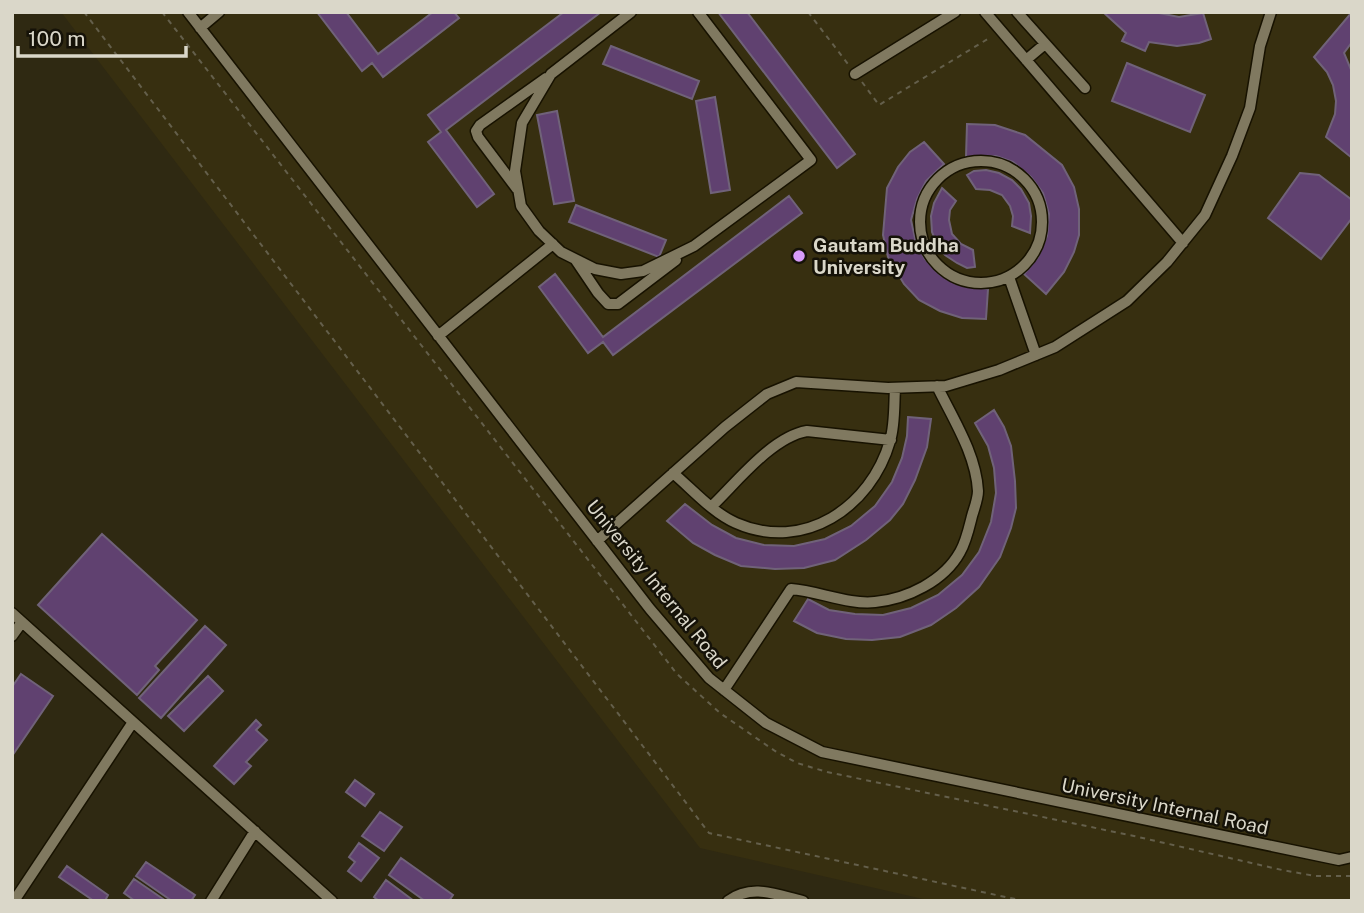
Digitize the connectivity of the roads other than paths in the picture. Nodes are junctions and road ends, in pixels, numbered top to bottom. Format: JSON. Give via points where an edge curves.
{"nodes":[{"id":1,"x":188,"y":12,"type":"edge"},
{"id":2,"x":219,"y":12,"type":"edge"},
{"id":3,"x":631,"y":12,"type":"edge"},
{"id":4,"x":698,"y":12,"type":"edge"},
{"id":5,"x":955,"y":12,"type":"edge"},
{"id":6,"x":1017,"y":12,"type":"edge"},
{"id":7,"x":1271,"y":12,"type":"edge"},
{"id":8,"x":989,"y":15,"type":"edge"},
{"id":9,"x":200,"y":28,"type":"junction"},
{"id":10,"x":1045,"y":44,"type":"junction"},
{"id":11,"x":1026,"y":60,"type":"junction"},
{"id":12,"x":551,"y":74,"type":"junction"},
{"id":13,"x":855,"y":74,"type":"road end"},
{"id":14,"x":1085,"y":88,"type":"dead end"},
{"id":15,"x":519,"y":191,"type":"junction"},
{"id":16,"x":1183,"y":243,"type":"junction"},
{"id":17,"x":553,"y":244,"type":"junction"},
{"id":18,"x":694,"y":246,"type":"junction"},
{"id":19,"x":575,"y":258,"type":"junction"},
{"id":20,"x":1009,"y":277,"type":"junction"},
{"id":21,"x":438,"y":335,"type":"junction"},
{"id":22,"x":1037,"y":355,"type":"junction"},
{"id":23,"x":937,"y":386,"type":"junction"},
{"id":24,"x":895,"y":388,"type":"junction"},
{"id":25,"x":891,"y":440,"type":"junction"},
{"id":26,"x":673,"y":473,"type":"junction"},
{"id":27,"x":712,"y":506,"type":"junction"},
{"id":28,"x":597,"y":541,"type":"junction"},
{"id":29,"x":12,"y":613,"type":"edge"},
{"id":30,"x":22,"y":622,"type":"junction"},
{"id":31,"x":12,"y":636,"type":"edge"},
{"id":32,"x":724,"y":690,"type":"junction"},
{"id":33,"x":133,"y":722,"type":"junction"},
{"id":34,"x":255,"y":831,"type":"junction"},
{"id":35,"x":1352,"y":857,"type":"edge"},
{"id":36,"x":15,"y":901,"type":"edge"},
{"id":37,"x":211,"y":901,"type":"edge"},
{"id":38,"x":332,"y":901,"type":"edge"},
{"id":39,"x":728,"y":901,"type":"edge"},
{"id":40,"x":803,"y":901,"type":"edge"}],
"edges":[{"from":1,"to":9,"type":"street","name":"University Internal Road"},
{"from":2,"to":9,"type":"street"},
{"from":3,"to":12,"type":"street"},
{"from":4,"to":18,"type":"street","via":[[811,160]]},
{"from":5,"to":13,"type":"street"},
{"from":6,"to":10,"type":"street"},
{"from":7,"to":16,"type":"street","via":[[1259,46],[1250,108],[1232,156],[1205,215]]},
{"from":8,"to":11,"type":"street"},
{"from":9,"to":21,"type":"street","name":"University Internal Road"},
{"from":10,"to":11,"type":"street"},
{"from":10,"to":14,"type":"street"},
{"from":11,"to":16,"type":"street"},
{"from":12,"to":15,"type":"street","via":[[522,122],[515,171]]},
{"from":12,"to":15,"type":"street","via":[[476,131]]},
{"from":15,"to":17,"type":"street","via":[[521,206]]},
{"from":16,"to":22,"type":"street","via":[[1127,301]]},
{"from":17,"to":19,"type":"street"},
{"from":17,"to":21,"type":"street"},
{"from":18,"to":19,"type":"street","via":[[643,271],[621,274],[595,269]]},
{"from":18,"to":19,"type":"street","via":[[618,304],[608,304]]},
{"from":20,"to":20,"type":"street","via":[[975,284],[950,276],[930,258],[921,239],[920,215],[928,191],[940,176],[965,162],[988,160],[1013,168],[1031,184],[1041,206],[1043,228],[1035,253]]},
{"from":20,"to":22,"type":"street"},
{"from":21,"to":28,"type":"street","name":"University Internal Road"},
{"from":22,"to":23,"type":"street"},
{"from":23,"to":24,"type":"street"},
{"from":23,"to":32,"type":"street","via":[[971,457],[978,492],[960,552],[928,584],[874,603],[791,589]]},
{"from":24,"to":25,"type":"street"},
{"from":24,"to":26,"type":"street","via":[[796,382],[767,394]]},
{"from":25,"to":27,"type":"street","via":[[796,433],[777,443]]},
{"from":25,"to":27,"type":"street","via":[[864,494],[830,521],[798,532],[764,531],[736,523]]},
{"from":26,"to":27,"type":"street"},
{"from":26,"to":28,"type":"street"},
{"from":28,"to":32,"type":"street","name":"University Internal Road","via":[[658,619]]},
{"from":29,"to":30,"type":"street"},
{"from":30,"to":31,"type":"street"},
{"from":30,"to":33,"type":"street"},
{"from":32,"to":35,"type":"street","name":"University Internal Road","via":[[766,723],[822,752],[1339,860]]},
{"from":33,"to":34,"type":"street"},
{"from":33,"to":36,"type":"street"},
{"from":34,"to":37,"type":"street"},
{"from":34,"to":38,"type":"street"},
{"from":39,"to":40,"type":"street","via":[[741,892],[758,891]]}]}
